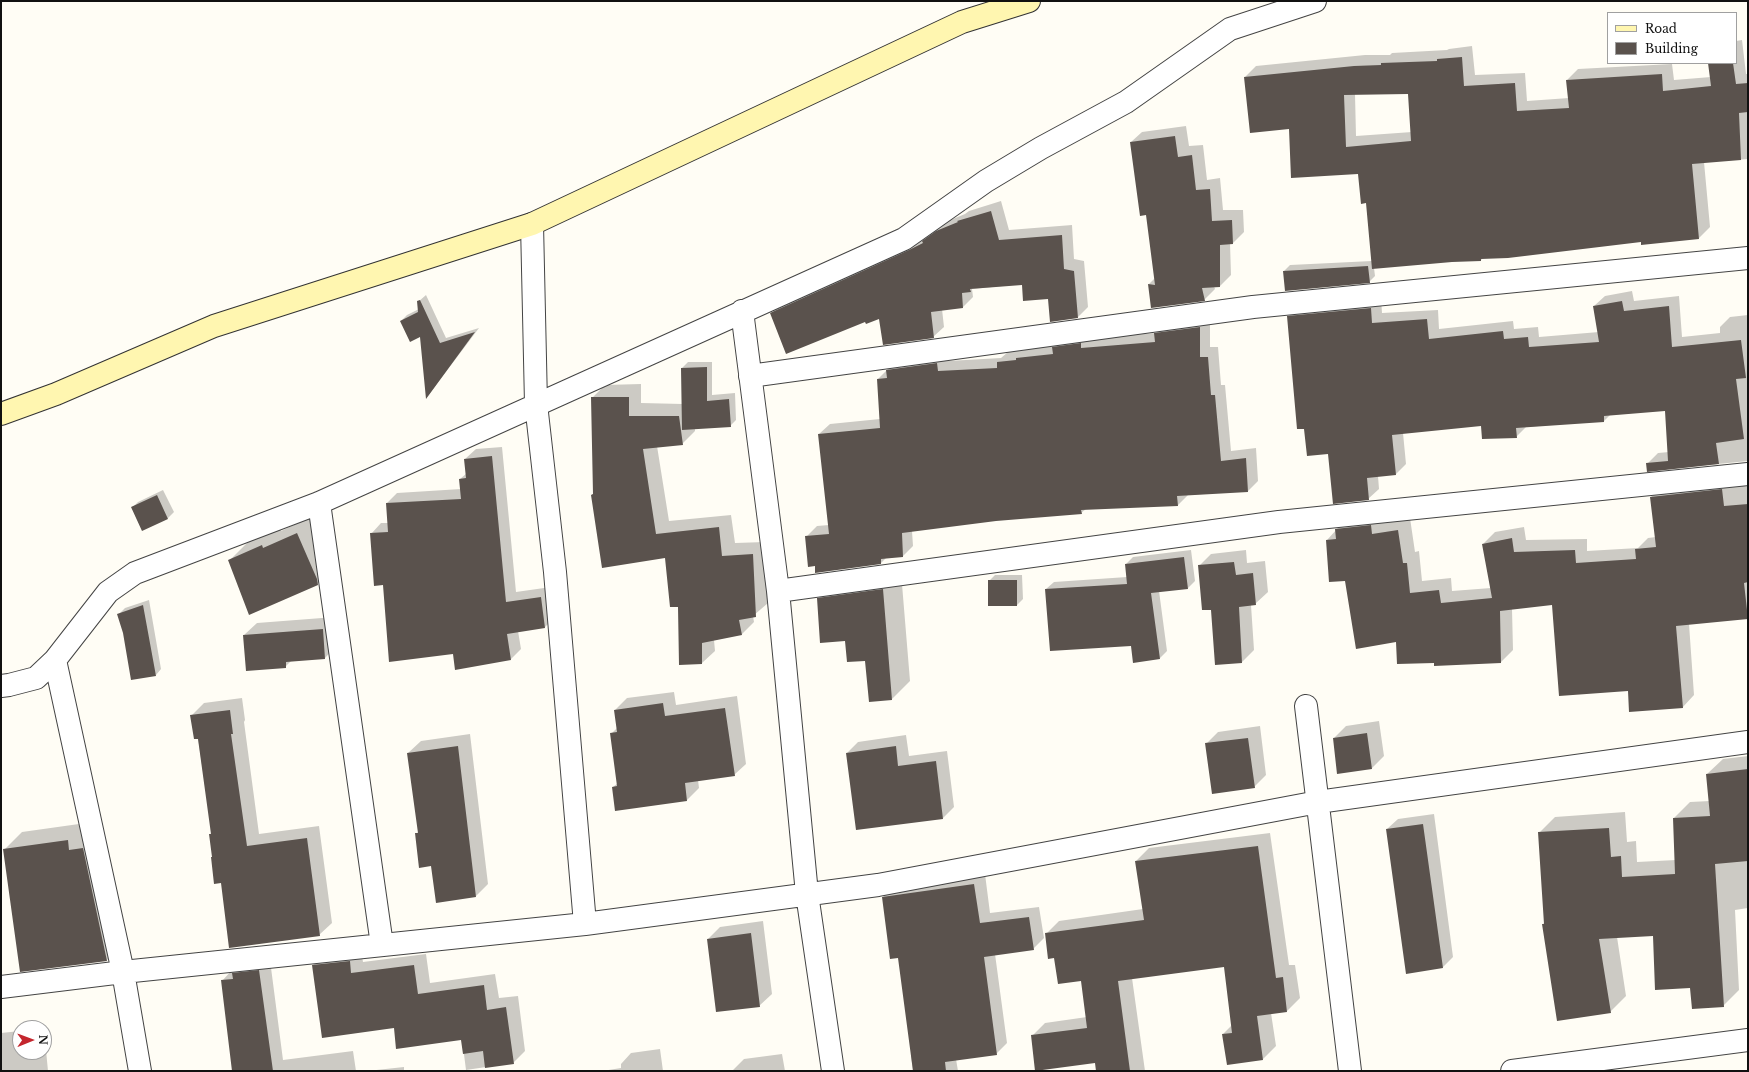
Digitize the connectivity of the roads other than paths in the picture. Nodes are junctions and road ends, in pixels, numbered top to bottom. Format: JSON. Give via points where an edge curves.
{"nodes":[{"id":1,"x":1029,"y":1,"type":"edge"},
{"id":2,"x":1315,"y":1,"type":"edge"},
{"id":3,"x":532,"y":224,"type":"junction"},
{"id":4,"x":1748,"y":258,"type":"edge"},
{"id":5,"x":742,"y":311,"type":"junction"},
{"id":6,"x":750,"y":376,"type":"junction"},
{"id":7,"x":536,"y":404,"type":"junction"},
{"id":8,"x":1,"y":414,"type":"edge"},
{"id":9,"x":1748,"y":474,"type":"edge"},
{"id":10,"x":320,"y":503,"type":"junction"},
{"id":11,"x":778,"y":591,"type":"junction"},
{"id":12,"x":54,"y":660,"type":"junction"},
{"id":13,"x":1,"y":686,"type":"edge"},
{"id":14,"x":1306,"y":706,"type":"dead end"},
{"id":15,"x":1748,"y":742,"type":"edge"},
{"id":16,"x":1318,"y":802,"type":"junction"},
{"id":17,"x":807,"y":894,"type":"junction"},
{"id":18,"x":585,"y":924,"type":"junction"},
{"id":19,"x":382,"y":945,"type":"junction"},
{"id":20,"x":123,"y":972,"type":"junction"},
{"id":21,"x":1,"y":987,"type":"edge"},
{"id":22,"x":1748,"y":1040,"type":"edge"},
{"id":23,"x":140,"y":1071,"type":"edge"},
{"id":24,"x":833,"y":1071,"type":"edge"},
{"id":25,"x":1350,"y":1071,"type":"edge"},
{"id":26,"x":1512,"y":1071,"type":"edge"}],
"edges":[{"from":1,"to":3,"type":"main road","via":[[962,22]]},
{"from":2,"to":5,"type":"street","via":[[1230,29],[1126,102],[986,181],[904,239]]},
{"from":3,"to":7,"type":"street"},
{"from":3,"to":8,"type":"main road","via":[[214,326],[56,394]]},
{"from":4,"to":6,"type":"street","via":[[1253,307]]},
{"from":5,"to":6,"type":"street"},
{"from":5,"to":7,"type":"street"},
{"from":6,"to":11,"type":"street"},
{"from":7,"to":10,"type":"street"},
{"from":7,"to":18,"type":"street","via":[[556,572]]},
{"from":9,"to":11,"type":"street","via":[[1279,522]]},
{"from":10,"to":12,"type":"street","via":[[135,573],[108,592]]},
{"from":10,"to":19,"type":"street"},
{"from":11,"to":17,"type":"street"},
{"from":12,"to":13,"type":"street","via":[[36,678]]},
{"from":12,"to":20,"type":"street"},
{"from":14,"to":16,"type":"street"},
{"from":15,"to":16,"type":"street"},
{"from":16,"to":17,"type":"street","via":[[878,885]]},
{"from":16,"to":25,"type":"street"},
{"from":17,"to":18,"type":"street"},
{"from":17,"to":24,"type":"street"},
{"from":18,"to":19,"type":"street"},
{"from":19,"to":20,"type":"street"},
{"from":20,"to":21,"type":"street"},
{"from":20,"to":23,"type":"street"},
{"from":22,"to":26,"type":"street"}]}
